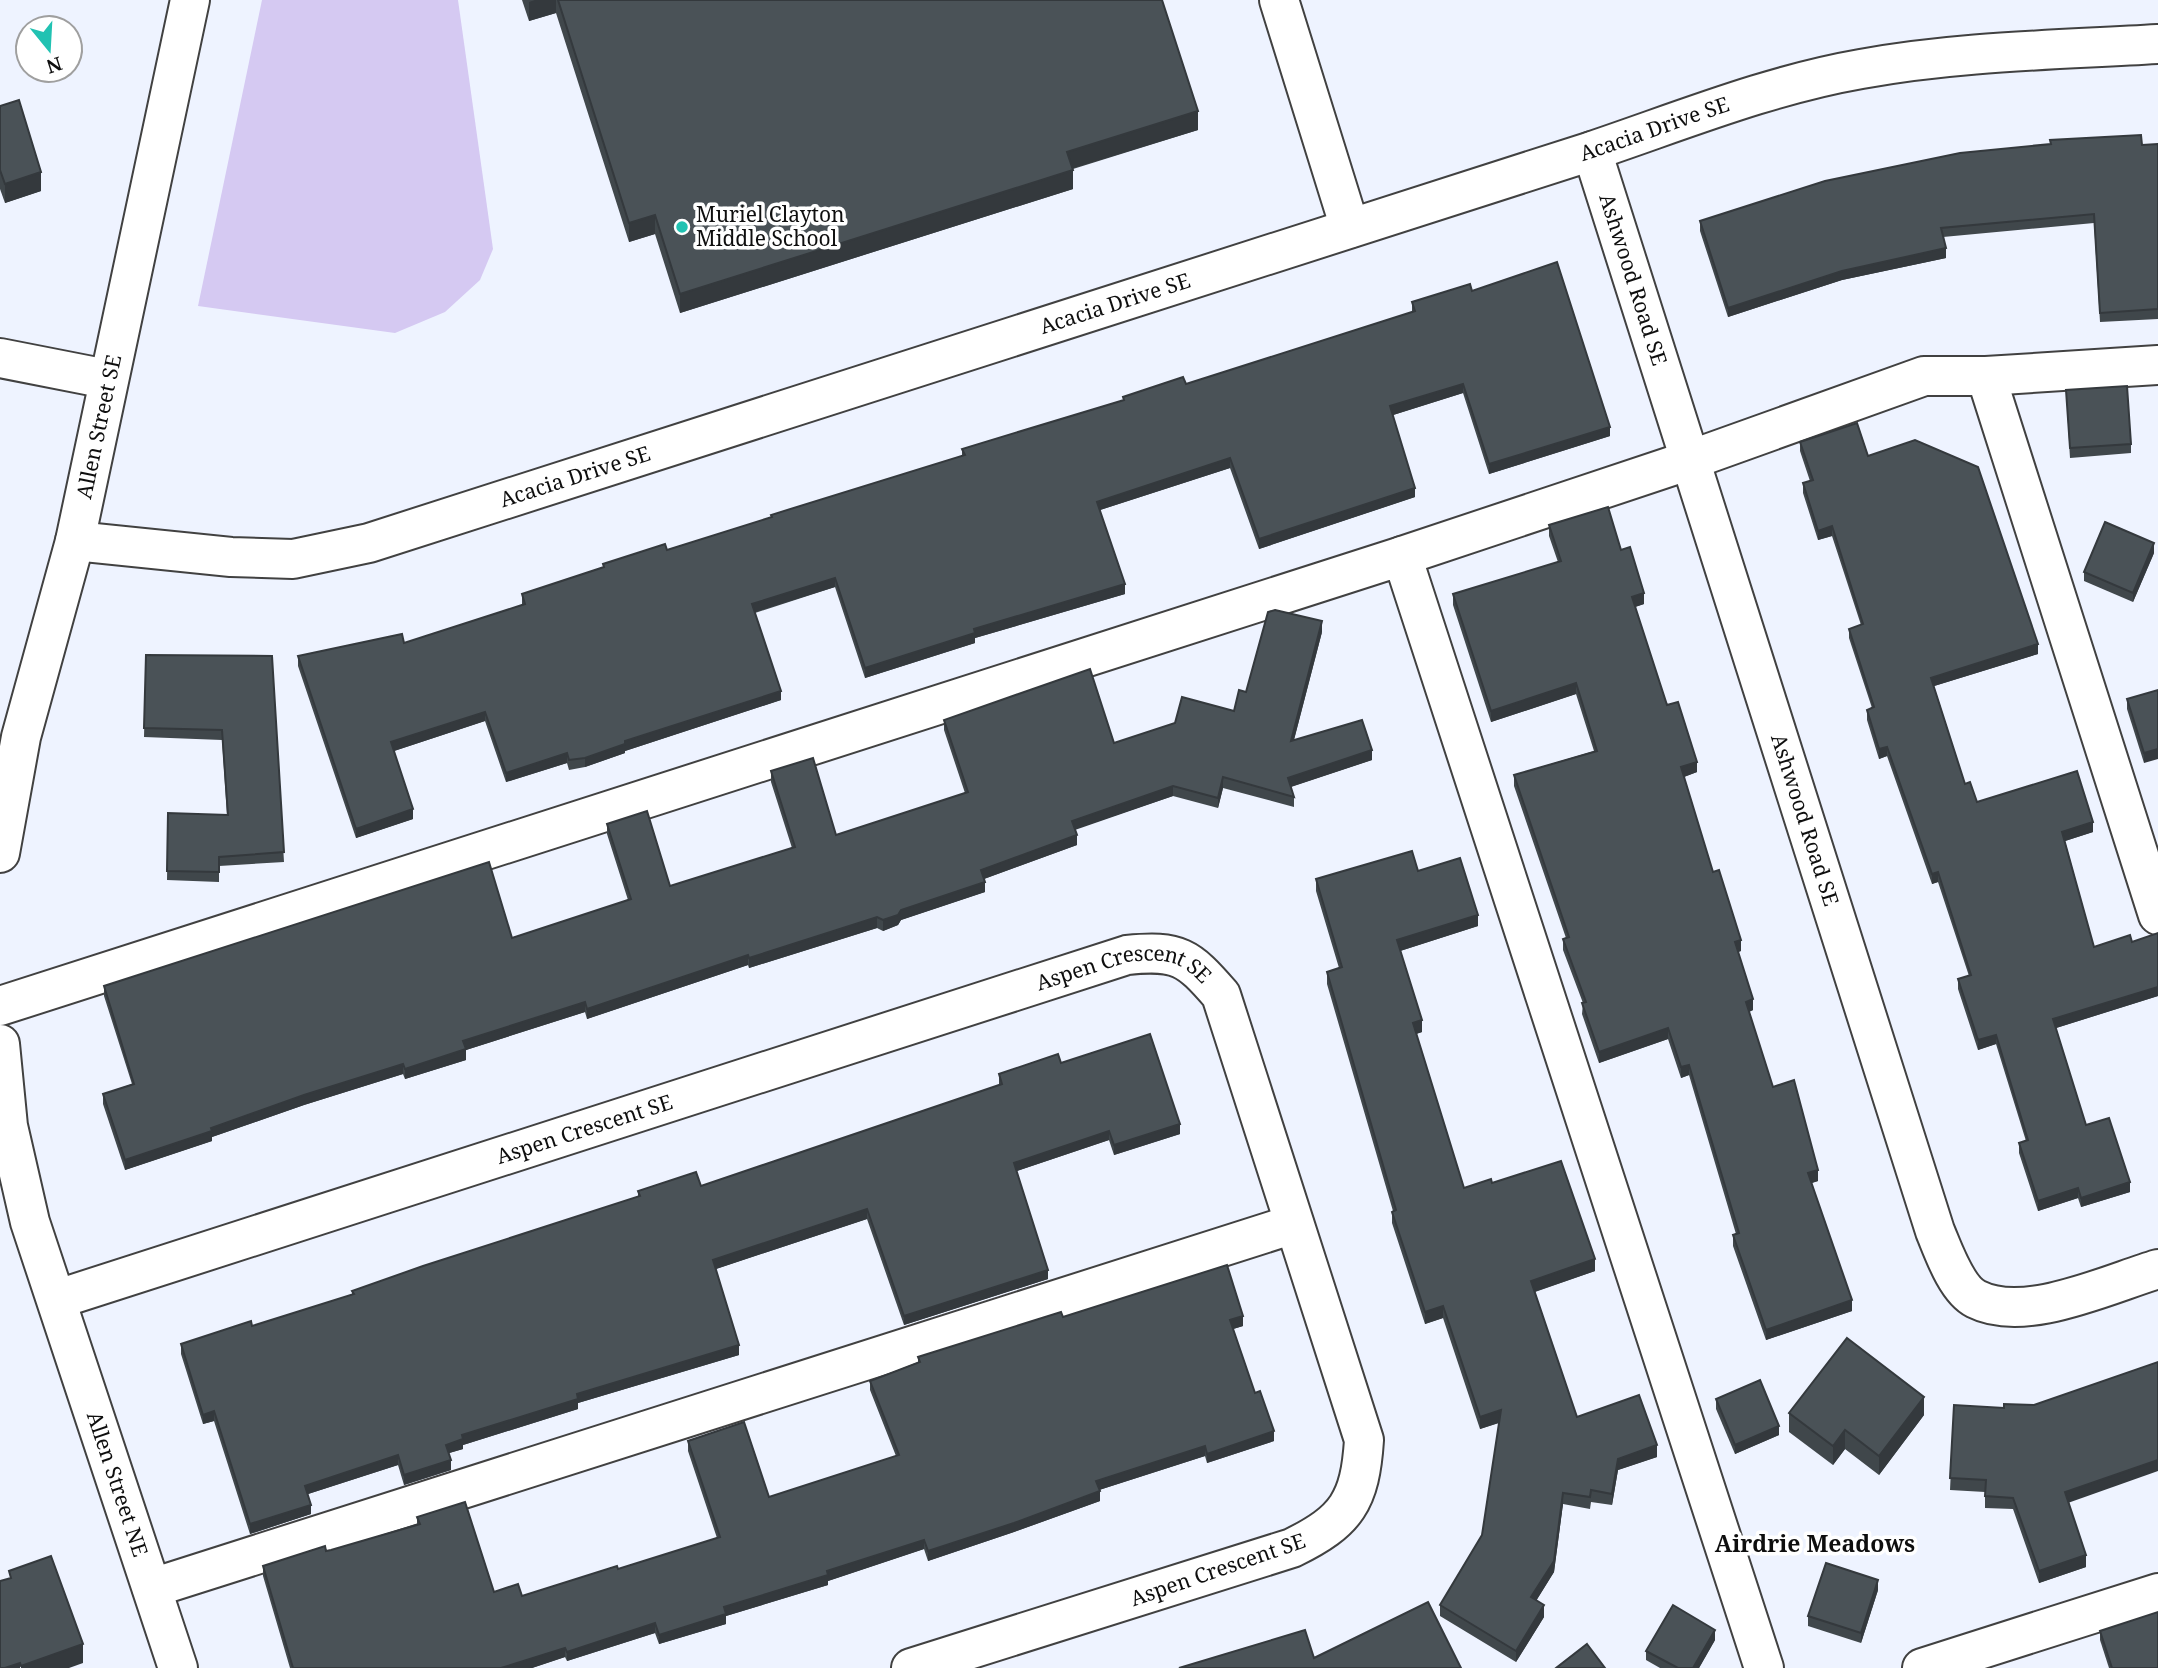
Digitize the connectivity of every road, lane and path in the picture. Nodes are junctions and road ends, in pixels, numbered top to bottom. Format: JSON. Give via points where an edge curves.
{"nodes":[{"id":1,"x":190,"y":0,"type":"edge"},
{"id":2,"x":1279,"y":0,"type":"edge"},
{"id":3,"x":2158,"y":44,"type":"edge"},
{"id":4,"x":1592,"y":151,"type":"junction"},
{"id":5,"x":1350,"y":228,"type":"junction"},
{"id":6,"x":0,"y":358,"type":"edge"},
{"id":7,"x":2158,"y":365,"type":"edge"},
{"id":8,"x":1986,"y":376,"type":"junction"},
{"id":9,"x":107,"y":379,"type":"junction"},
{"id":10,"x":1690,"y":460,"type":"junction"},
{"id":11,"x":75,"y":541,"type":"junction"},
{"id":12,"x":1402,"y":556,"type":"junction"},
{"id":13,"x":10,"y":735,"type":"edge"},
{"id":14,"x":0,"y":853,"type":"edge"},
{"id":15,"x":2158,"y":915,"type":"edge"},
{"id":16,"x":0,"y":1006,"type":"edge"},
{"id":17,"x":0,"y":1044,"type":"edge"},
{"id":18,"x":4,"y":1127,"type":"edge"},
{"id":19,"x":1294,"y":1224,"type":"junction"},
{"id":20,"x":2158,"y":1269,"type":"edge"},
{"id":21,"x":58,"y":1299,"type":"junction"},
{"id":22,"x":152,"y":1588,"type":"junction"},
{"id":23,"x":2158,"y":1592,"type":"edge"},
{"id":24,"x":178,"y":1668,"type":"edge"},
{"id":25,"x":911,"y":1668,"type":"edge"},
{"id":26,"x":1764,"y":1668,"type":"edge"},
{"id":27,"x":1922,"y":1668,"type":"edge"}],
"edges":[{"from":1,"to":9,"type":"street","name":"Allen Street SE"},
{"from":2,"to":5,"type":"street"},
{"from":3,"to":4,"type":"street","name":"Acacia Drive SE","via":[[1937,58],[1860,69],[1777,88]]},
{"from":4,"to":5,"type":"street","name":"Acacia Drive SE"},
{"from":4,"to":10,"type":"street","name":"Ashwood Road SE"},
{"from":5,"to":11,"type":"street","name":"Acacia Drive SE","via":[[369,543],[293,559]]},
{"from":6,"to":9,"type":"street"},
{"from":7,"to":8,"type":"street"},
{"from":8,"to":10,"type":"street","via":[[1924,376]]},
{"from":8,"to":15,"type":"street"},
{"from":9,"to":11,"type":"street","name":"Allen Street SE"},
{"from":10,"to":12,"type":"street"},
{"from":10,"to":20,"type":"street","name":"Ashwood Road SE","via":[[1950,1268],[1974,1298],[2012,1309],[2052,1302]]},
{"from":11,"to":13,"type":"street","name":"Allen Street SE"},
{"from":12,"to":16,"type":"street"},
{"from":12,"to":26,"type":"street"},
{"from":13,"to":14,"type":"street","name":"Allen Street SE"},
{"from":17,"to":18,"type":"street"},
{"from":18,"to":21,"type":"street","via":[[30,1222]]},
{"from":19,"to":21,"type":"street","name":"Aspen Crescent SE","via":[[1221,995],[1201,972],[1176,954],[1155,952],[1114,959]]},
{"from":19,"to":22,"type":"street"},
{"from":19,"to":25,"type":"street","name":"Aspen Crescent SE","via":[[1364,1440],[1362,1472],[1347,1509],[1326,1532],[1292,1548]]},
{"from":21,"to":22,"type":"street","name":"Allen Street NE"},
{"from":22,"to":24,"type":"street","name":"Allen Street NE"},
{"from":23,"to":27,"type":"street"}]}
